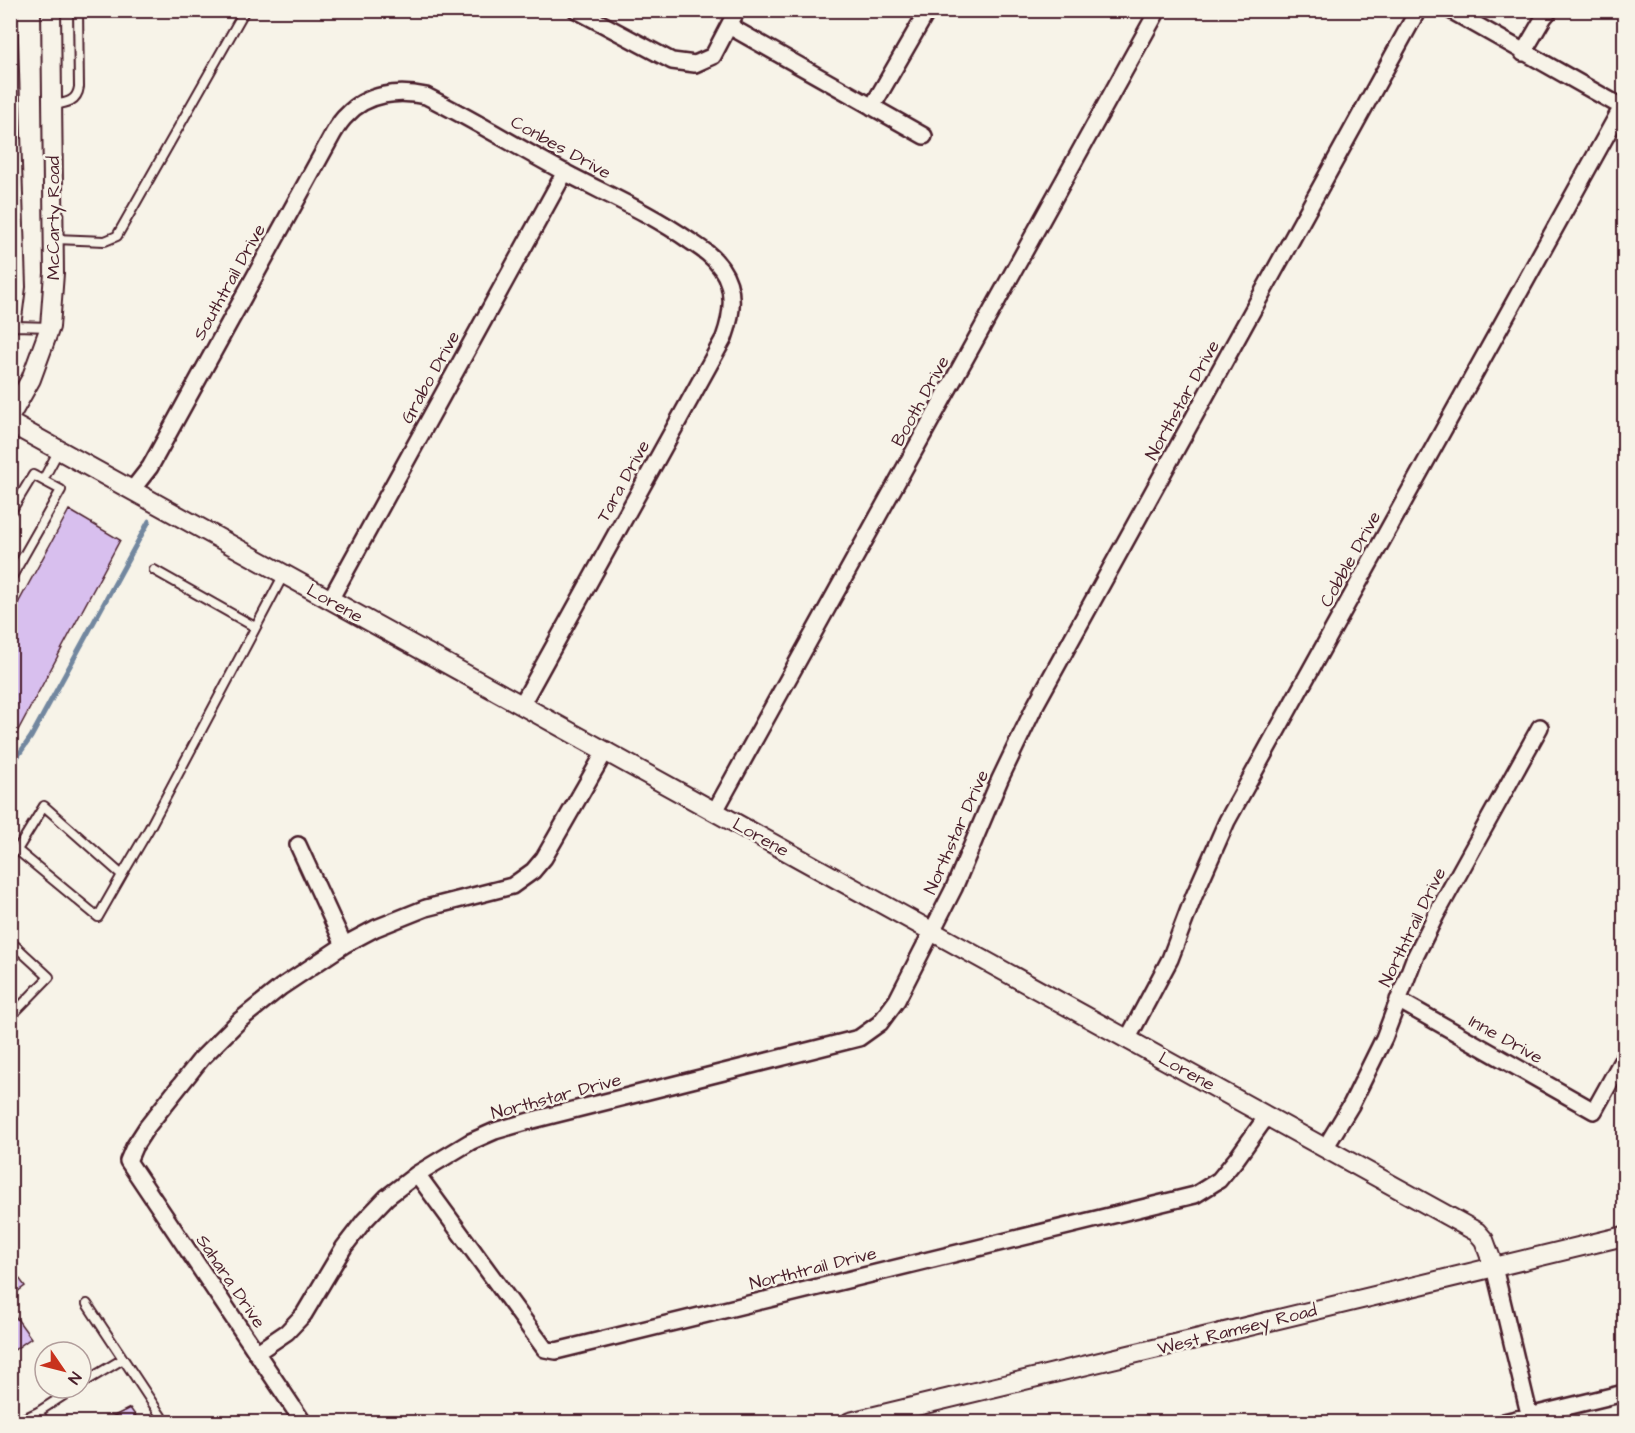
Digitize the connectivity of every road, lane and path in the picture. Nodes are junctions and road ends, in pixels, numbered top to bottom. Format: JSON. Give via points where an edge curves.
{"nodes":[{"id":1,"x":12,"y":10,"type":"edge"},
{"id":2,"x":51,"y":10,"type":"edge"},
{"id":3,"x":78,"y":10,"type":"edge"},
{"id":4,"x":245,"y":10,"type":"edge"},
{"id":5,"x":576,"y":10,"type":"edge"},
{"id":6,"x":737,"y":10,"type":"edge"},
{"id":7,"x":928,"y":10,"type":"edge"},
{"id":8,"x":1158,"y":10,"type":"edge"},
{"id":9,"x":1418,"y":10,"type":"edge"},
{"id":10,"x":1450,"y":10,"type":"edge"},
{"id":11,"x":1550,"y":10,"type":"edge"},
{"id":12,"x":729,"y":26,"type":"junction"},
{"id":13,"x":1523,"y":53,"type":"junction"},
{"id":14,"x":368,"y":99,"type":"joint"},
{"id":15,"x":52,"y":105,"type":"junction"},
{"id":16,"x":872,"y":107,"type":"junction"},
{"id":17,"x":924,"y":136,"type":"dead end"},
{"id":18,"x":565,"y":172,"type":"junction"},
{"id":19,"x":53,"y":239,"type":"junction"},
{"id":20,"x":723,"y":270,"type":"joint"},
{"id":21,"x":50,"y":327,"type":"junction"},
{"id":22,"x":13,"y":328,"type":"edge"},
{"id":23,"x":10,"y":416,"type":"edge"},
{"id":24,"x":10,"y":423,"type":"edge"},
{"id":25,"x":60,"y":449,"type":"junction"},
{"id":26,"x":43,"y":480,"type":"junction"},
{"id":27,"x":132,"y":490,"type":"junction"},
{"id":28,"x":10,"y":513,"type":"edge"},
{"id":29,"x":154,"y":570,"type":"dead end"},
{"id":30,"x":284,"y":574,"type":"junction"},
{"id":31,"x":10,"y":580,"type":"edge"},
{"id":32,"x":330,"y":600,"type":"junction"},
{"id":33,"x":255,"y":627,"type":"junction"},
{"id":34,"x":522,"y":704,"type":"junction"},
{"id":35,"x":1540,"y":727,"type":"dead end"},
{"id":36,"x":606,"y":750,"type":"junction"},
{"id":37,"x":715,"y":811,"type":"junction"},
{"id":38,"x":298,"y":845,"type":"dead end"},
{"id":39,"x":122,"y":875,"type":"junction"},
{"id":40,"x":931,"y":931,"type":"junction"},
{"id":41,"x":10,"y":941,"type":"edge"},
{"id":42,"x":344,"y":945,"type":"junction"},
{"id":43,"x":1398,"y":1000,"type":"junction"},
{"id":44,"x":10,"y":1017,"type":"edge"},
{"id":45,"x":1128,"y":1038,"type":"junction"},
{"id":46,"x":1624,"y":1057,"type":"edge"},
{"id":47,"x":1267,"y":1116,"type":"junction"},
{"id":48,"x":1325,"y":1148,"type":"junction"},
{"id":49,"x":417,"y":1174,"type":"junction"},
{"id":50,"x":1624,"y":1236,"type":"edge"},
{"id":51,"x":1494,"y":1267,"type":"junction"},
{"id":52,"x":87,"y":1304,"type":"dead end"},
{"id":53,"x":256,"y":1353,"type":"junction"},
{"id":54,"x":123,"y":1359,"type":"junction"},
{"id":55,"x":93,"y":1377,"type":"edge"},
{"id":56,"x":1624,"y":1393,"type":"edge"},
{"id":57,"x":56,"y":1400,"type":"edge"},
{"id":58,"x":38,"y":1412,"type":"junction"},
{"id":59,"x":894,"y":1417,"type":"edge"},
{"id":60,"x":1531,"y":1419,"type":"edge"},
{"id":61,"x":17,"y":1422,"type":"edge"},
{"id":62,"x":45,"y":1422,"type":"edge"},
{"id":63,"x":165,"y":1422,"type":"edge"},
{"id":64,"x":303,"y":1422,"type":"edge"},
{"id":65,"x":850,"y":1422,"type":"edge"},
{"id":66,"x":1504,"y":1422,"type":"edge"}],
"edges":[{"from":1,"to":22,"type":"lane","via":[[21,287]]},
{"from":2,"to":15,"type":"street","name":"McCarty Road"},
{"from":3,"to":15,"type":"lane","via":[[78,94],[67,103]]},
{"from":4,"to":19,"type":"lane","via":[[117,236],[105,241]]},
{"from":5,"to":12,"type":"street","via":[[672,61],[695,64],[713,56]]},
{"from":6,"to":12,"type":"street"},
{"from":7,"to":16,"type":"street"},
{"from":8,"to":37,"type":"street","name":"Booth Drive"},
{"from":9,"to":40,"type":"street","name":"Northstar Drive","via":[[1036,704]]},
{"from":10,"to":13,"type":"street"},
{"from":11,"to":13,"type":"street"},
{"from":12,"to":16,"type":"street"},
{"from":13,"to":45,"type":"street","name":"Cobble Drive","via":[[1622,108],[1227,821],[1170,958]]},
{"from":14,"to":18,"type":"street","name":"Conbes Drive","via":[[392,93],[426,96]]},
{"from":14,"to":27,"type":"street","name":"Southtrail Drive","via":[[347,113],[333,134],[150,467]]},
{"from":15,"to":19,"type":"street","name":"McCarty Road"},
{"from":16,"to":17,"type":"street"},
{"from":18,"to":20,"type":"street","name":"Conbes Drive","via":[[672,228],[713,257]]},
{"from":18,"to":32,"type":"street","name":"Grabo Drive"},
{"from":19,"to":21,"type":"street","name":"McCarty Road"},
{"from":20,"to":34,"type":"street","name":"Tara Drive","via":[[731,306],[724,338]]},
{"from":21,"to":22,"type":"lane"},
{"from":21,"to":23,"type":"street","name":"McCarty Road","via":[[31,379]]},
{"from":24,"to":25,"type":"street","name":"Lorene"},
{"from":25,"to":26,"type":"lane"},
{"from":25,"to":27,"type":"street","name":"Lorene"},
{"from":26,"to":28,"type":"lane","via":[[33,475]]},
{"from":26,"to":31,"type":"lane","via":[[61,490]]},
{"from":27,"to":30,"type":"street","name":"Lorene"},
{"from":29,"to":33,"type":"lane"},
{"from":30,"to":32,"type":"street","name":"Lorene"},
{"from":30,"to":33,"type":"lane"},
{"from":32,"to":34,"type":"street","name":"Lorene"},
{"from":33,"to":39,"type":"lane"},
{"from":34,"to":36,"type":"street","name":"Lorene"},
{"from":35,"to":43,"type":"street","name":"Northtrail Drive","via":[[1436,915]]},
{"from":36,"to":37,"type":"street","name":"Lorene"},
{"from":36,"to":42,"type":"street","via":[[533,871],[512,886],[426,908]]},
{"from":37,"to":40,"type":"street","name":"Lorene"},
{"from":38,"to":42,"type":"street"},
{"from":39,"to":39,"type":"lane","via":[[44,806],[17,850],[98,918]]},
{"from":40,"to":45,"type":"street","name":"Lorene"},
{"from":40,"to":49,"type":"street","name":"Northstar Drive","via":[[897,1000],[880,1023],[859,1038],[495,1131]]},
{"from":41,"to":44,"type":"lane","via":[[49,977]]},
{"from":42,"to":53,"type":"street","name":"Sahara Drive","via":[[240,1020],[201,1059],[147,1127],[128,1161]]},
{"from":43,"to":46,"type":"street","name":"Inne Drive","via":[[1594,1111]]},
{"from":43,"to":48,"type":"street","name":"Northtrail Drive","via":[[1351,1105]]},
{"from":45,"to":47,"type":"street","name":"Lorene"},
{"from":47,"to":48,"type":"street","name":"Lorene"},
{"from":47,"to":49,"type":"street","name":"Northtrail Drive","via":[[1219,1180],[1195,1195],[556,1351],[545,1349]]},
{"from":48,"to":51,"type":"street","name":"Lorene","via":[[1477,1232],[1485,1240]]},
{"from":49,"to":53,"type":"street","name":"Northstar Drive","via":[[364,1221],[304,1314],[287,1332]]},
{"from":50,"to":51,"type":"street","name":"West Ramsey Road"},
{"from":51,"to":59,"type":"street","name":"West Ramsey Road"},
{"from":51,"to":60,"type":"street"},
{"from":52,"to":54,"type":"lane"},
{"from":53,"to":64,"type":"street","name":"Sahara Drive"},
{"from":54,"to":55,"type":"lane"},
{"from":54,"to":63,"type":"lane"},
{"from":56,"to":60,"type":"street"},
{"from":57,"to":58,"type":"lane"},
{"from":58,"to":61,"type":"lane"},
{"from":58,"to":62,"type":"lane"},
{"from":59,"to":65,"type":"street","name":"West Ramsey Road"},
{"from":60,"to":66,"type":"street"}]}
